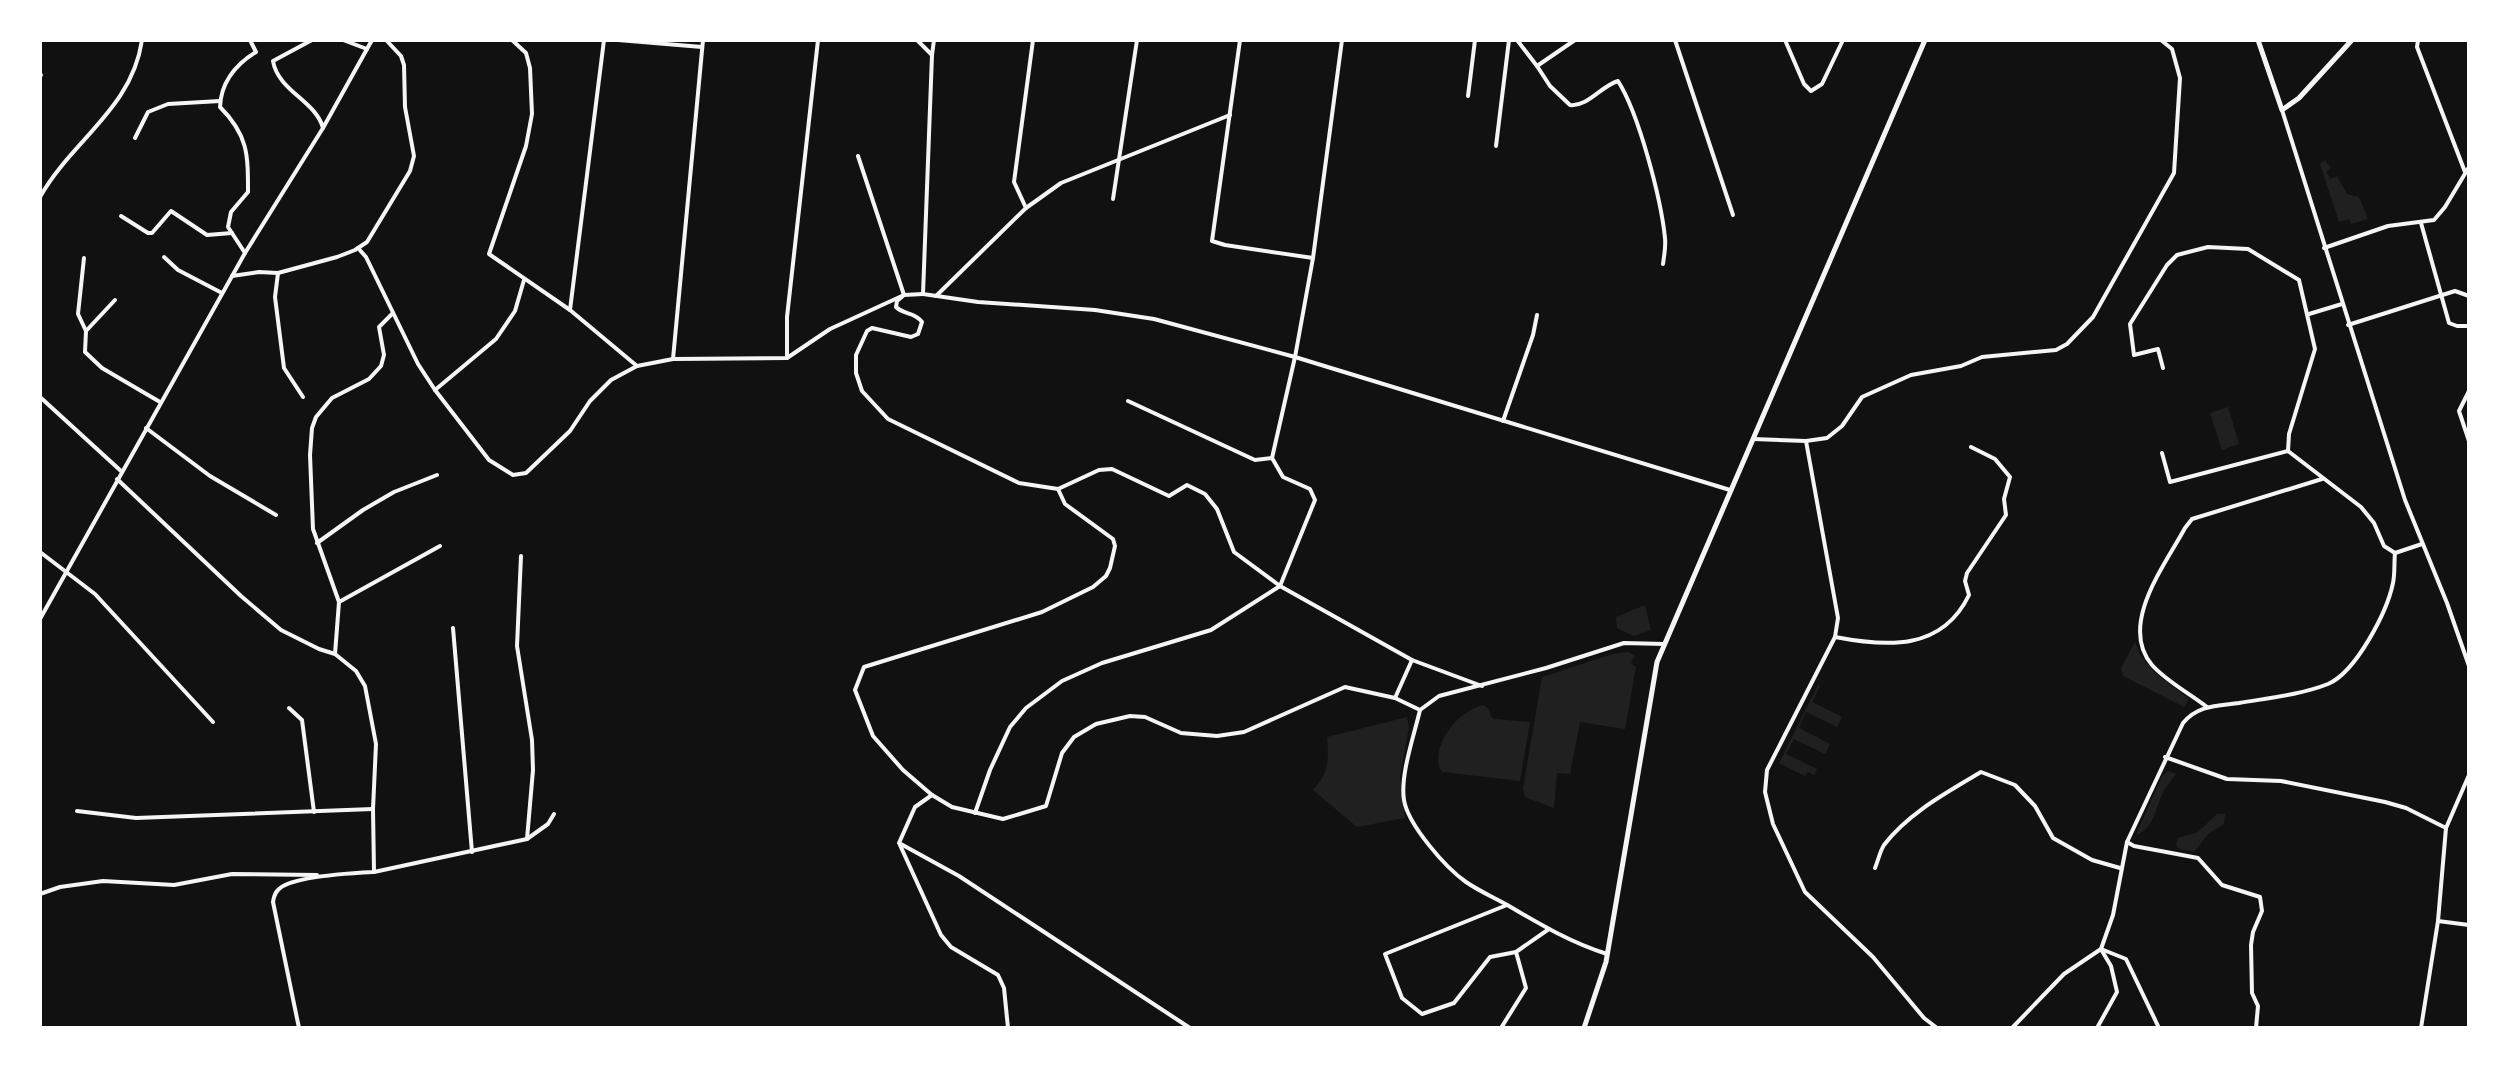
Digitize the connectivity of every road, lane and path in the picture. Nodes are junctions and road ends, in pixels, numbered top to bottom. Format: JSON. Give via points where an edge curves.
{"nodes":[{"id":1,"x":142,"y":40,"type":"edge"},
{"id":2,"x":250,"y":40,"type":"edge"},
{"id":3,"x":312,"y":40,"type":"edge"},
{"id":4,"x":343,"y":40,"type":"edge"},
{"id":5,"x":372,"y":40,"type":"edge"},
{"id":6,"x":386,"y":40,"type":"edge"},
{"id":7,"x":512,"y":40,"type":"edge"},
{"id":8,"x":604,"y":40,"type":"edge"},
{"id":9,"x":618,"y":40,"type":"edge"},
{"id":10,"x":703,"y":40,"type":"edge"},
{"id":11,"x":818,"y":40,"type":"edge"},
{"id":12,"x":917,"y":40,"type":"edge"},
{"id":13,"x":934,"y":40,"type":"edge"},
{"id":14,"x":1033,"y":40,"type":"edge"},
{"id":15,"x":1137,"y":40,"type":"edge"},
{"id":16,"x":1240,"y":40,"type":"edge"},
{"id":17,"x":1342,"y":40,"type":"edge"},
{"id":18,"x":1475,"y":40,"type":"edge"},
{"id":19,"x":1509,"y":40,"type":"edge"},
{"id":20,"x":1517,"y":40,"type":"edge"},
{"id":21,"x":1575,"y":40,"type":"edge"},
{"id":22,"x":1675,"y":40,"type":"edge"},
{"id":23,"x":1785,"y":40,"type":"edge"},
{"id":24,"x":1843,"y":40,"type":"edge"},
{"id":25,"x":1925,"y":40,"type":"edge"},
{"id":26,"x":2161,"y":40,"type":"edge"},
{"id":27,"x":2258,"y":40,"type":"edge"},
{"id":28,"x":2352,"y":40,"type":"edge"},
{"id":29,"x":2418,"y":40,"type":"edge"},
{"id":30,"x":702,"y":47,"type":"junction"},
{"id":31,"x":367,"y":49,"type":"junction"},
{"id":32,"x":932,"y":55,"type":"junction"},
{"id":33,"x":1537,"y":66,"type":"junction"},
{"id":34,"x":1468,"y":96,"type":"dead end"},
{"id":35,"x":220,"y":101,"type":"junction"},
{"id":36,"x":2282,"y":110,"type":"junction"},
{"id":37,"x":1230,"y":115,"type":"junction"},
{"id":38,"x":323,"y":128,"type":"junction"},
{"id":39,"x":135,"y":138,"type":"dead end"},
{"id":40,"x":1496,"y":146,"type":"dead end"},
{"id":41,"x":858,"y":156,"type":"dead end"},
{"id":42,"x":1119,"y":161,"type":"junction"},
{"id":43,"x":2469,"y":167,"type":"edge"},
{"id":44,"x":2465,"y":172,"type":"junction"},
{"id":45,"x":40,"y":197,"type":"edge"},
{"id":46,"x":1113,"y":199,"type":"dead end"},
{"id":47,"x":1026,"y":208,"type":"junction"},
{"id":48,"x":1733,"y":215,"type":"dead end"},
{"id":49,"x":121,"y":216,"type":"dead end"},
{"id":50,"x":2421,"y":223,"type":"junction"},
{"id":51,"x":232,"y":233,"type":"junction"},
{"id":52,"x":358,"y":248,"type":"junction"},
{"id":53,"x":2324,"y":248,"type":"junction"},
{"id":54,"x":245,"y":253,"type":"junction"},
{"id":55,"x":164,"y":257,"type":"dead end"},
{"id":56,"x":84,"y":258,"type":"dead end"},
{"id":57,"x":1313,"y":258,"type":"junction"},
{"id":58,"x":1663,"y":264,"type":"dead end"},
{"id":59,"x":278,"y":273,"type":"junction"},
{"id":60,"x":232,"y":276,"type":"junction"},
{"id":61,"x":524,"y":280,"type":"junction"},
{"id":62,"x":222,"y":293,"type":"junction"},
{"id":63,"x":923,"y":294,"type":"junction"},
{"id":64,"x":2443,"y":294,"type":"junction"},
{"id":65,"x":904,"y":295,"type":"junction"},
{"id":66,"x":936,"y":296,"type":"junction"},
{"id":67,"x":2469,"y":296,"type":"edge"},
{"id":68,"x":115,"y":300,"type":"dead end"},
{"id":69,"x":2342,"y":304,"type":"junction"},
{"id":70,"x":570,"y":310,"type":"junction"},
{"id":71,"x":393,"y":313,"type":"junction"},
{"id":72,"x":2309,"y":314,"type":"junction"},
{"id":73,"x":1537,"y":315,"type":"dead end"},
{"id":74,"x":2348,"y":325,"type":"junction"},
{"id":75,"x":2469,"y":326,"type":"edge"},
{"id":76,"x":86,"y":331,"type":"junction"},
{"id":77,"x":1295,"y":357,"type":"junction"},
{"id":78,"x":787,"y":358,"type":"junction"},
{"id":79,"x":673,"y":359,"type":"junction"},
{"id":80,"x":637,"y":366,"type":"junction"},
{"id":81,"x":2163,"y":368,"type":"dead end"},
{"id":82,"x":435,"y":390,"type":"junction"},
{"id":83,"x":2469,"y":391,"type":"edge"},
{"id":84,"x":40,"y":397,"type":"edge"},
{"id":85,"x":303,"y":397,"type":"dead end"},
{"id":86,"x":1128,"y":401,"type":"dead end"},
{"id":87,"x":160,"y":402,"type":"junction"},
{"id":88,"x":1503,"y":421,"type":"junction"},
{"id":89,"x":146,"y":428,"type":"junction"},
{"id":90,"x":1753,"y":439,"type":"junction"},
{"id":91,"x":1806,"y":441,"type":"junction"},
{"id":92,"x":2469,"y":441,"type":"edge"},
{"id":93,"x":1971,"y":447,"type":"dead end"},
{"id":94,"x":2288,"y":451,"type":"junction"},
{"id":95,"x":2162,"y":453,"type":"dead end"},
{"id":96,"x":1272,"y":458,"type":"junction"},
{"id":97,"x":121,"y":471,"type":"junction"},
{"id":98,"x":437,"y":475,"type":"dead end"},
{"id":99,"x":117,"y":479,"type":"junction"},
{"id":100,"x":2322,"y":479,"type":"junction"},
{"id":101,"x":1058,"y":489,"type":"junction"},
{"id":102,"x":1730,"y":490,"type":"junction"},
{"id":103,"x":276,"y":515,"type":"dead end"},
{"id":104,"x":317,"y":543,"type":"junction"},
{"id":105,"x":2422,"y":544,"type":"junction"},
{"id":106,"x":440,"y":546,"type":"dead end"},
{"id":107,"x":40,"y":552,"type":"edge"},
{"id":108,"x":2395,"y":553,"type":"junction"},
{"id":109,"x":521,"y":556,"type":"dead end"},
{"id":110,"x":64,"y":572,"type":"junction"},
{"id":111,"x":1280,"y":586,"type":"junction"},
{"id":112,"x":339,"y":602,"type":"junction"},
{"id":113,"x":40,"y":619,"type":"edge"},
{"id":114,"x":453,"y":628,"type":"dead end"},
{"id":115,"x":1835,"y":637,"type":"junction"},
{"id":116,"x":1664,"y":644,"type":"junction"},
{"id":117,"x":335,"y":654,"type":"junction"},
{"id":118,"x":1412,"y":660,"type":"junction"},
{"id":119,"x":2469,"y":666,"type":"edge"},
{"id":120,"x":1482,"y":686,"type":"junction"},
{"id":121,"x":1395,"y":698,"type":"junction"},
{"id":122,"x":2207,"y":707,"type":"junction"},
{"id":123,"x":289,"y":708,"type":"dead end"},
{"id":124,"x":1420,"y":710,"type":"junction"},
{"id":125,"x":213,"y":722,"type":"dead end"},
{"id":126,"x":2165,"y":757,"type":"junction"},
{"id":127,"x":2469,"y":775,"type":"edge"},
{"id":128,"x":932,"y":795,"type":"junction"},
{"id":129,"x":373,"y":809,"type":"junction"},
{"id":130,"x":77,"y":811,"type":"dead end"},
{"id":131,"x":314,"y":812,"type":"junction"},
{"id":132,"x":975,"y":813,"type":"junction"},
{"id":133,"x":554,"y":814,"type":"dead end"},
{"id":134,"x":2446,"y":828,"type":"junction"},
{"id":135,"x":527,"y":839,"type":"junction"},
{"id":136,"x":2127,"y":842,"type":"junction"},
{"id":137,"x":899,"y":843,"type":"junction"},
{"id":138,"x":472,"y":852,"type":"junction"},
{"id":139,"x":1875,"y":868,"type":"dead end"},
{"id":140,"x":2120,"y":868,"type":"junction"},
{"id":141,"x":374,"y":872,"type":"junction"},
{"id":142,"x":317,"y":875,"type":"junction"},
{"id":143,"x":40,"y":894,"type":"edge"},
{"id":144,"x":1507,"y":905,"type":"junction"},
{"id":145,"x":2438,"y":921,"type":"junction"},
{"id":146,"x":2469,"y":925,"type":"edge"},
{"id":147,"x":1549,"y":929,"type":"junction"},
{"id":148,"x":2101,"y":949,"type":"junction"},
{"id":149,"x":1516,"y":952,"type":"junction"},
{"id":150,"x":1607,"y":954,"type":"junction"},
{"id":151,"x":299,"y":1028,"type":"edge"},
{"id":152,"x":1008,"y":1028,"type":"edge"},
{"id":153,"x":1190,"y":1028,"type":"edge"},
{"id":154,"x":1501,"y":1028,"type":"edge"},
{"id":155,"x":1584,"y":1028,"type":"edge"},
{"id":156,"x":1937,"y":1028,"type":"edge"},
{"id":157,"x":2012,"y":1028,"type":"edge"},
{"id":158,"x":2097,"y":1028,"type":"edge"},
{"id":159,"x":2159,"y":1028,"type":"edge"},
{"id":160,"x":2256,"y":1028,"type":"edge"},
{"id":161,"x":2421,"y":1028,"type":"edge"}],
"edges":[{"from":1,"to":45,"type":"street","via":[[139,62],[123,94]]},
{"from":2,"to":35,"type":"street","via":[[256,52],[230,75]]},
{"from":3,"to":38,"type":"street","via":[[273,61],[275,71],[320,116]]},
{"from":4,"to":31,"type":"street"},
{"from":5,"to":31,"type":"street"},
{"from":6,"to":52,"type":"street","via":[[404,65],[414,156],[367,242]]},
{"from":7,"to":61,"type":"street","via":[[526,53],[532,114],[489,254]]},
{"from":8,"to":70,"type":"street"},
{"from":9,"to":30,"type":"street"},
{"from":10,"to":30,"type":"street"},
{"from":11,"to":78,"type":"street"},
{"from":12,"to":32,"type":"street"},
{"from":13,"to":32,"type":"street"},
{"from":14,"to":47,"type":"street","via":[[1014,182]]},
{"from":15,"to":42,"type":"street"},
{"from":16,"to":37,"type":"street"},
{"from":17,"to":57,"type":"street"},
{"from":18,"to":34,"type":"street"},
{"from":19,"to":40,"type":"street"},
{"from":20,"to":33,"type":"street"},
{"from":21,"to":33,"type":"street"},
{"from":22,"to":48,"type":"street"},
{"from":23,"to":24,"type":"street","via":[[1811,91],[1822,84]]},
{"from":25,"to":90,"type":"main road"},
{"from":26,"to":91,"type":"street","via":[[2172,49],[2180,78],[2174,173],[2093,317],[2056,350],[1982,357],[1881,387],[1862,397],[1827,438]]},
{"from":27,"to":36,"type":"main road"},
{"from":28,"to":36,"type":"main road"},
{"from":29,"to":44,"type":"street"},
{"from":30,"to":79,"type":"street"},
{"from":31,"to":38,"type":"street"},
{"from":32,"to":63,"type":"street"},
{"from":33,"to":58,"type":"street","via":[[1570,105],[1578,106],[1618,81],[1644,143],[1665,241]]},
{"from":35,"to":39,"type":"street","via":[[168,104],[148,112]]},
{"from":35,"to":51,"type":"street","via":[[245,142],[248,166],[248,192],[231,212]]},
{"from":36,"to":53,"type":"street"},
{"from":37,"to":42,"type":"street"},
{"from":37,"to":57,"type":"street","via":[[1212,237],[1225,245]]},
{"from":38,"to":54,"type":"street"},
{"from":41,"to":65,"type":"street"},
{"from":42,"to":46,"type":"street"},
{"from":42,"to":47,"type":"street","via":[[1061,183]]},
{"from":43,"to":44,"type":"street"},
{"from":44,"to":50,"type":"street","via":[[2434,220]]},
{"from":47,"to":66,"type":"street"},
{"from":49,"to":51,"type":"street","via":[[148,233],[171,211],[207,235]]},
{"from":50,"to":53,"type":"street","via":[[2388,226]]},
{"from":50,"to":64,"type":"street"},
{"from":51,"to":54,"type":"street"},
{"from":52,"to":59,"type":"street"},
{"from":52,"to":71,"type":"street"},
{"from":53,"to":69,"type":"street"},
{"from":54,"to":60,"type":"street"},
{"from":55,"to":62,"type":"street"},
{"from":56,"to":76,"type":"street","via":[[78,314]]},
{"from":57,"to":77,"type":"street"},
{"from":59,"to":60,"type":"street"},
{"from":59,"to":85,"type":"street","via":[[275,297],[284,368]]},
{"from":60,"to":62,"type":"street"},
{"from":61,"to":70,"type":"street"},
{"from":61,"to":82,"type":"street","via":[[515,311],[496,339]]},
{"from":62,"to":87,"type":"street"},
{"from":63,"to":65,"type":"street"},
{"from":63,"to":66,"type":"street"},
{"from":64,"to":67,"type":"street"},
{"from":64,"to":74,"type":"street"},
{"from":64,"to":75,"type":"street","via":[[2449,323]]},
{"from":65,"to":78,"type":"street","via":[[830,329]]},
{"from":65,"to":101,"type":"street","via":[[896,307],[917,315],[922,322],[918,334],[867,331],[856,355],[862,391],[888,419],[939,446],[1019,483]]},
{"from":66,"to":77,"type":"street","via":[[1134,315]]},
{"from":68,"to":76,"type":"street"},
{"from":69,"to":72,"type":"street"},
{"from":69,"to":74,"type":"street"},
{"from":70,"to":80,"type":"street"},
{"from":71,"to":82,"type":"street"},
{"from":71,"to":104,"type":"street","via":[[379,327],[384,355],[377,372],[332,398],[316,417],[310,455]]},
{"from":72,"to":81,"type":"street","via":[[2299,280],[2248,249],[2210,247],[2177,255],[2130,324],[2134,355],[2158,349]]},
{"from":72,"to":94,"type":"street","via":[[2315,349]]},
{"from":73,"to":88,"type":"street"},
{"from":74,"to":105,"type":"street"},
{"from":76,"to":87,"type":"street","via":[[85,352]]},
{"from":77,"to":88,"type":"street"},
{"from":77,"to":96,"type":"street"},
{"from":78,"to":79,"type":"street"},
{"from":79,"to":80,"type":"street"},
{"from":80,"to":82,"type":"street","via":[[611,380],[570,431],[526,473],[513,475],[489,460]]},
{"from":83,"to":92,"type":"street","via":[[2459,411]]},
{"from":84,"to":97,"type":"street"},
{"from":86,"to":96,"type":"street","via":[[1255,460]]},
{"from":87,"to":89,"type":"street"},
{"from":88,"to":102,"type":"street"},
{"from":89,"to":97,"type":"street"},
{"from":89,"to":103,"type":"street","via":[[210,476]]},
{"from":90,"to":91,"type":"street"},
{"from":90,"to":102,"type":"main road"},
{"from":91,"to":115,"type":"street","via":[[1838,618]]},
{"from":93,"to":115,"type":"street","via":[[1995,459],[2010,477],[2006,515],[1967,573],[1969,595],[1960,610],[1944,628],[1906,643]]},
{"from":94,"to":95,"type":"street","via":[[2170,482]]},
{"from":94,"to":100,"type":"street"},
{"from":96,"to":111,"type":"street","via":[[1283,477],[1310,489],[1315,500]]},
{"from":97,"to":99,"type":"street"},
{"from":98,"to":104,"type":"street","via":[[394,492]]},
{"from":99,"to":110,"type":"street"},
{"from":99,"to":117,"type":"street","via":[[281,630]]},
{"from":100,"to":108,"type":"street","via":[[2361,507],[2384,546]]},
{"from":100,"to":122,"type":"street","via":[[2192,519],[2142,610],[2139,630],[2148,659]]},
{"from":101,"to":111,"type":"street","via":[[1112,469],[1169,496],[1187,485],[1205,494],[1217,509],[1234,552]]},
{"from":101,"to":128,"type":"street","via":[[1065,504],[1113,539],[1110,568],[1100,582],[1042,612],[864,667],[857,681],[855,690],[873,736]]},
{"from":102,"to":116,"type":"main road"},
{"from":104,"to":112,"type":"street"},
{"from":105,"to":108,"type":"street"},
{"from":105,"to":119,"type":"street"},
{"from":106,"to":112,"type":"street"},
{"from":107,"to":110,"type":"street"},
{"from":108,"to":122,"type":"street","via":[[2393,584],[2371,635],[2344,674],[2297,693]]},
{"from":109,"to":135,"type":"street","via":[[517,646],[533,755]]},
{"from":110,"to":113,"type":"street"},
{"from":110,"to":125,"type":"street","via":[[95,594]]},
{"from":111,"to":118,"type":"street"},
{"from":111,"to":132,"type":"street","via":[[1211,630],[1102,663],[1062,681],[1010,727]]},
{"from":112,"to":117,"type":"street"},
{"from":114,"to":138,"type":"street"},
{"from":115,"to":156,"type":"street","via":[[1767,770],[1770,813],[1805,892]]},
{"from":116,"to":120,"type":"street","via":[[1624,643]]},
{"from":116,"to":150,"type":"main road"},
{"from":117,"to":129,"type":"street","via":[[365,686],[376,744]]},
{"from":118,"to":120,"type":"street"},
{"from":118,"to":121,"type":"street"},
{"from":120,"to":124,"type":"street","via":[[1439,696]]},
{"from":121,"to":124,"type":"street"},
{"from":121,"to":132,"type":"street","via":[[1345,687],[1244,732],[1217,736],[1181,733],[1145,717],[1096,724],[1074,737],[1062,753],[1046,806],[1003,819]]},
{"from":122,"to":126,"type":"street","via":[[2191,713]]},
{"from":123,"to":131,"type":"street","via":[[302,720]]},
{"from":124,"to":144,"type":"street","via":[[1404,784],[1407,811],[1446,864]]},
{"from":126,"to":134,"type":"street","via":[[2227,779],[2281,781],[2385,802]]},
{"from":126,"to":136,"type":"street"},
{"from":127,"to":134,"type":"street"},
{"from":128,"to":132,"type":"street"},
{"from":128,"to":137,"type":"street","via":[[915,807]]},
{"from":129,"to":131,"type":"street"},
{"from":129,"to":141,"type":"street"},
{"from":130,"to":131,"type":"street","via":[[136,818]]},
{"from":133,"to":135,"type":"street"},
{"from":134,"to":145,"type":"street"},
{"from":135,"to":138,"type":"street"},
{"from":136,"to":140,"type":"street"},
{"from":136,"to":160,"type":"street","via":[[2198,858],[2222,885],[2260,897],[2262,911],[2251,945]]},
{"from":137,"to":152,"type":"street","via":[[941,935],[951,947],[998,975]]},
{"from":137,"to":153,"type":"street","via":[[972,884]]},
{"from":138,"to":141,"type":"street"},
{"from":139,"to":140,"type":"street","via":[[1883,846],[1907,822],[1981,772],[2015,785],[2035,806],[2053,838],[2092,860]]},
{"from":140,"to":148,"type":"street"},
{"from":141,"to":142,"type":"street"},
{"from":142,"to":143,"type":"street","via":[[232,874],[174,885],[103,881]]},
{"from":142,"to":151,"type":"street","via":[[281,887],[273,902]]},
{"from":144,"to":147,"type":"street"},
{"from":144,"to":149,"type":"street","via":[[1385,954],[1402,998],[1422,1014],[1454,1003],[1490,957]]},
{"from":145,"to":146,"type":"street"},
{"from":145,"to":161,"type":"street"},
{"from":147,"to":149,"type":"street"},
{"from":147,"to":150,"type":"street"},
{"from":148,"to":157,"type":"street","via":[[2064,974]]},
{"from":148,"to":158,"type":"street","via":[[2117,992]]},
{"from":148,"to":159,"type":"street","via":[[2126,959]]},
{"from":149,"to":154,"type":"street","via":[[1526,988]]},
{"from":150,"to":155,"type":"main road"}]}
